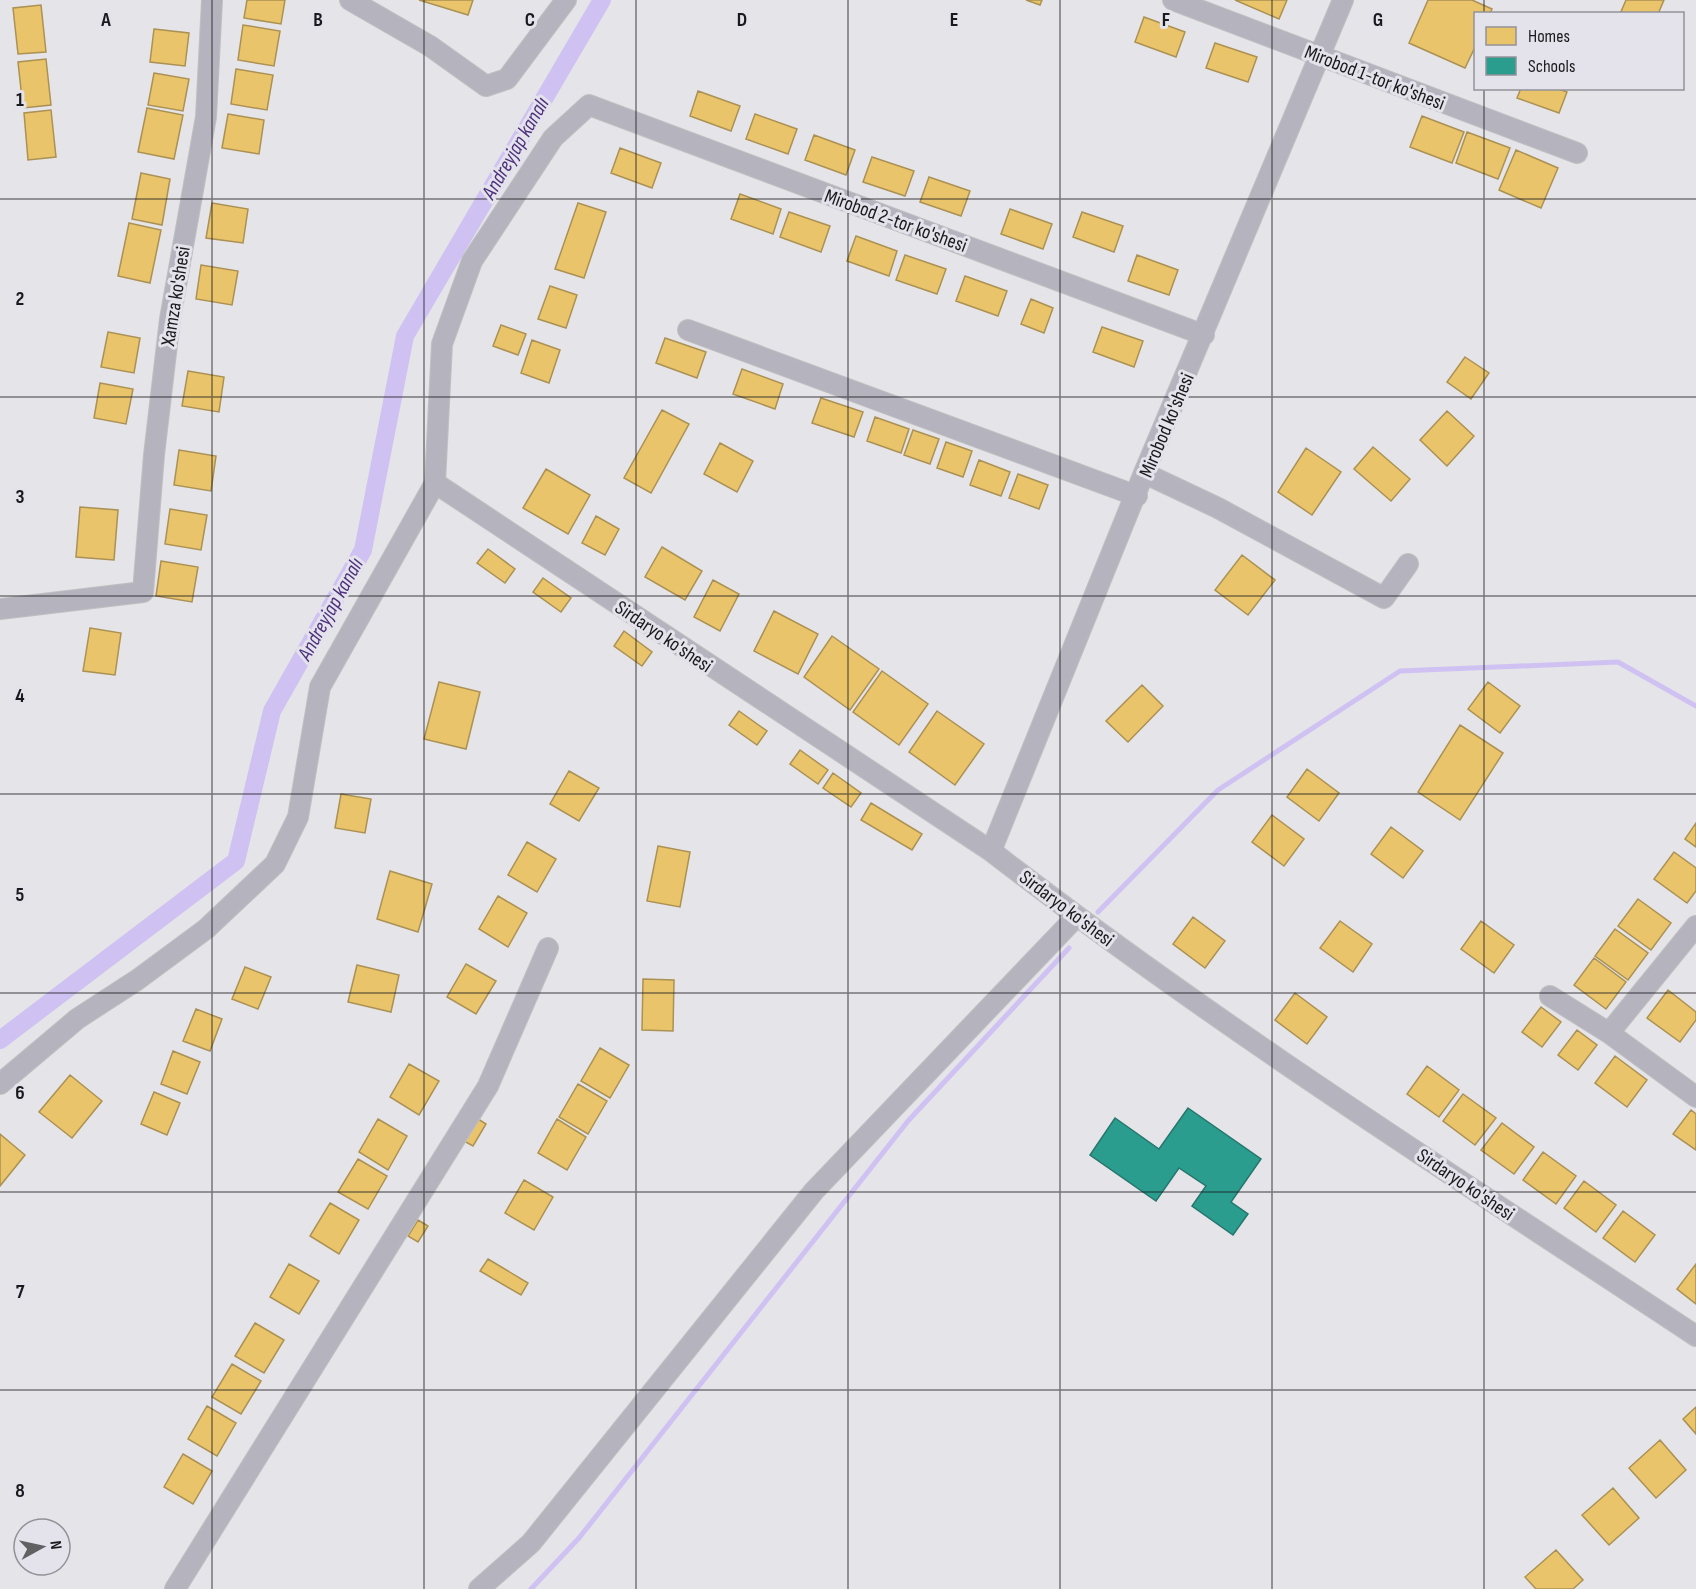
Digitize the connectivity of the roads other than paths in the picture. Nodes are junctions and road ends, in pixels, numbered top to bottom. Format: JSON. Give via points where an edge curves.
{"nodes":[{"id":1,"x":212,"y":0,"type":"edge"},
{"id":2,"x":350,"y":0,"type":"edge"},
{"id":3,"x":567,"y":0,"type":"edge"},
{"id":4,"x":1173,"y":0,"type":"edge"},
{"id":5,"x":1343,"y":0,"type":"edge"},
{"id":6,"x":1318,"y":55,"type":"junction"},
{"id":7,"x":1577,"y":153,"type":"dead end"},
{"id":8,"x":688,"y":330,"type":"dead end"},
{"id":9,"x":1204,"y":335,"type":"junction"},
{"id":10,"x":1144,"y":473,"type":"junction"},
{"id":11,"x":435,"y":483,"type":"junction"},
{"id":12,"x":1137,"y":496,"type":"junction"},
{"id":13,"x":1408,"y":564,"type":"dead end"},
{"id":14,"x":0,"y":609,"type":"edge"},
{"id":15,"x":991,"y":851,"type":"junction"},
{"id":16,"x":1076,"y":917,"type":"junction"},
{"id":17,"x":1696,"y":926,"type":"edge"},
{"id":18,"x":548,"y":948,"type":"dead end"},
{"id":19,"x":1550,"y":996,"type":"dead end"},
{"id":20,"x":1609,"y":1032,"type":"junction"},
{"id":21,"x":0,"y":1084,"type":"edge"},
{"id":22,"x":1696,"y":1097,"type":"edge"},
{"id":23,"x":1696,"y":1336,"type":"edge"},
{"id":24,"x":175,"y":1589,"type":"edge"},
{"id":25,"x":479,"y":1589,"type":"edge"}],
"edges":[{"from":1,"to":14,"type":"street","name":"Xamza ko'shesi","via":[[206,117],[170,319],[143,592]]},
{"from":2,"to":3,"type":"street","via":[[430,46],[486,86],[507,80]]},
{"from":4,"to":6,"type":"street","name":"Mirobod 1-tor ko'shesi"},
{"from":5,"to":6,"type":"street","name":"Mirobod ko'shesi"},
{"from":6,"to":7,"type":"street","name":"Mirobod 1-tor ko'shesi"},
{"from":6,"to":9,"type":"street","name":"Mirobod ko'shesi"},
{"from":8,"to":12,"type":"street"},
{"from":9,"to":10,"type":"street","name":"Mirobod ko'shesi"},
{"from":9,"to":11,"type":"street","name":"Mirobod 2-tor ko'shesi","via":[[589,105],[553,138],[472,261],[442,344]]},
{"from":10,"to":12,"type":"street","name":"Mirobod ko'shesi"},
{"from":10,"to":13,"type":"street","via":[[1218,508],[1384,598]]},
{"from":11,"to":15,"type":"street","name":"Sirdaryo ko'shesi"},
{"from":11,"to":21,"type":"street","via":[[321,687],[297,817],[275,864],[206,929],[77,1019]]},
{"from":12,"to":15,"type":"street","name":"Mirobod ko'shesi"},
{"from":15,"to":16,"type":"street","name":"Sirdaryo ko'shesi"},
{"from":16,"to":23,"type":"street","name":"Sirdaryo ko'shesi","via":[[1274,1056]]},
{"from":16,"to":25,"type":"street","via":[[814,1191],[531,1543]]},
{"from":17,"to":20,"type":"street"},
{"from":18,"to":24,"type":"street","via":[[488,1086]]},
{"from":19,"to":20,"type":"street"},
{"from":20,"to":22,"type":"street"}]}
